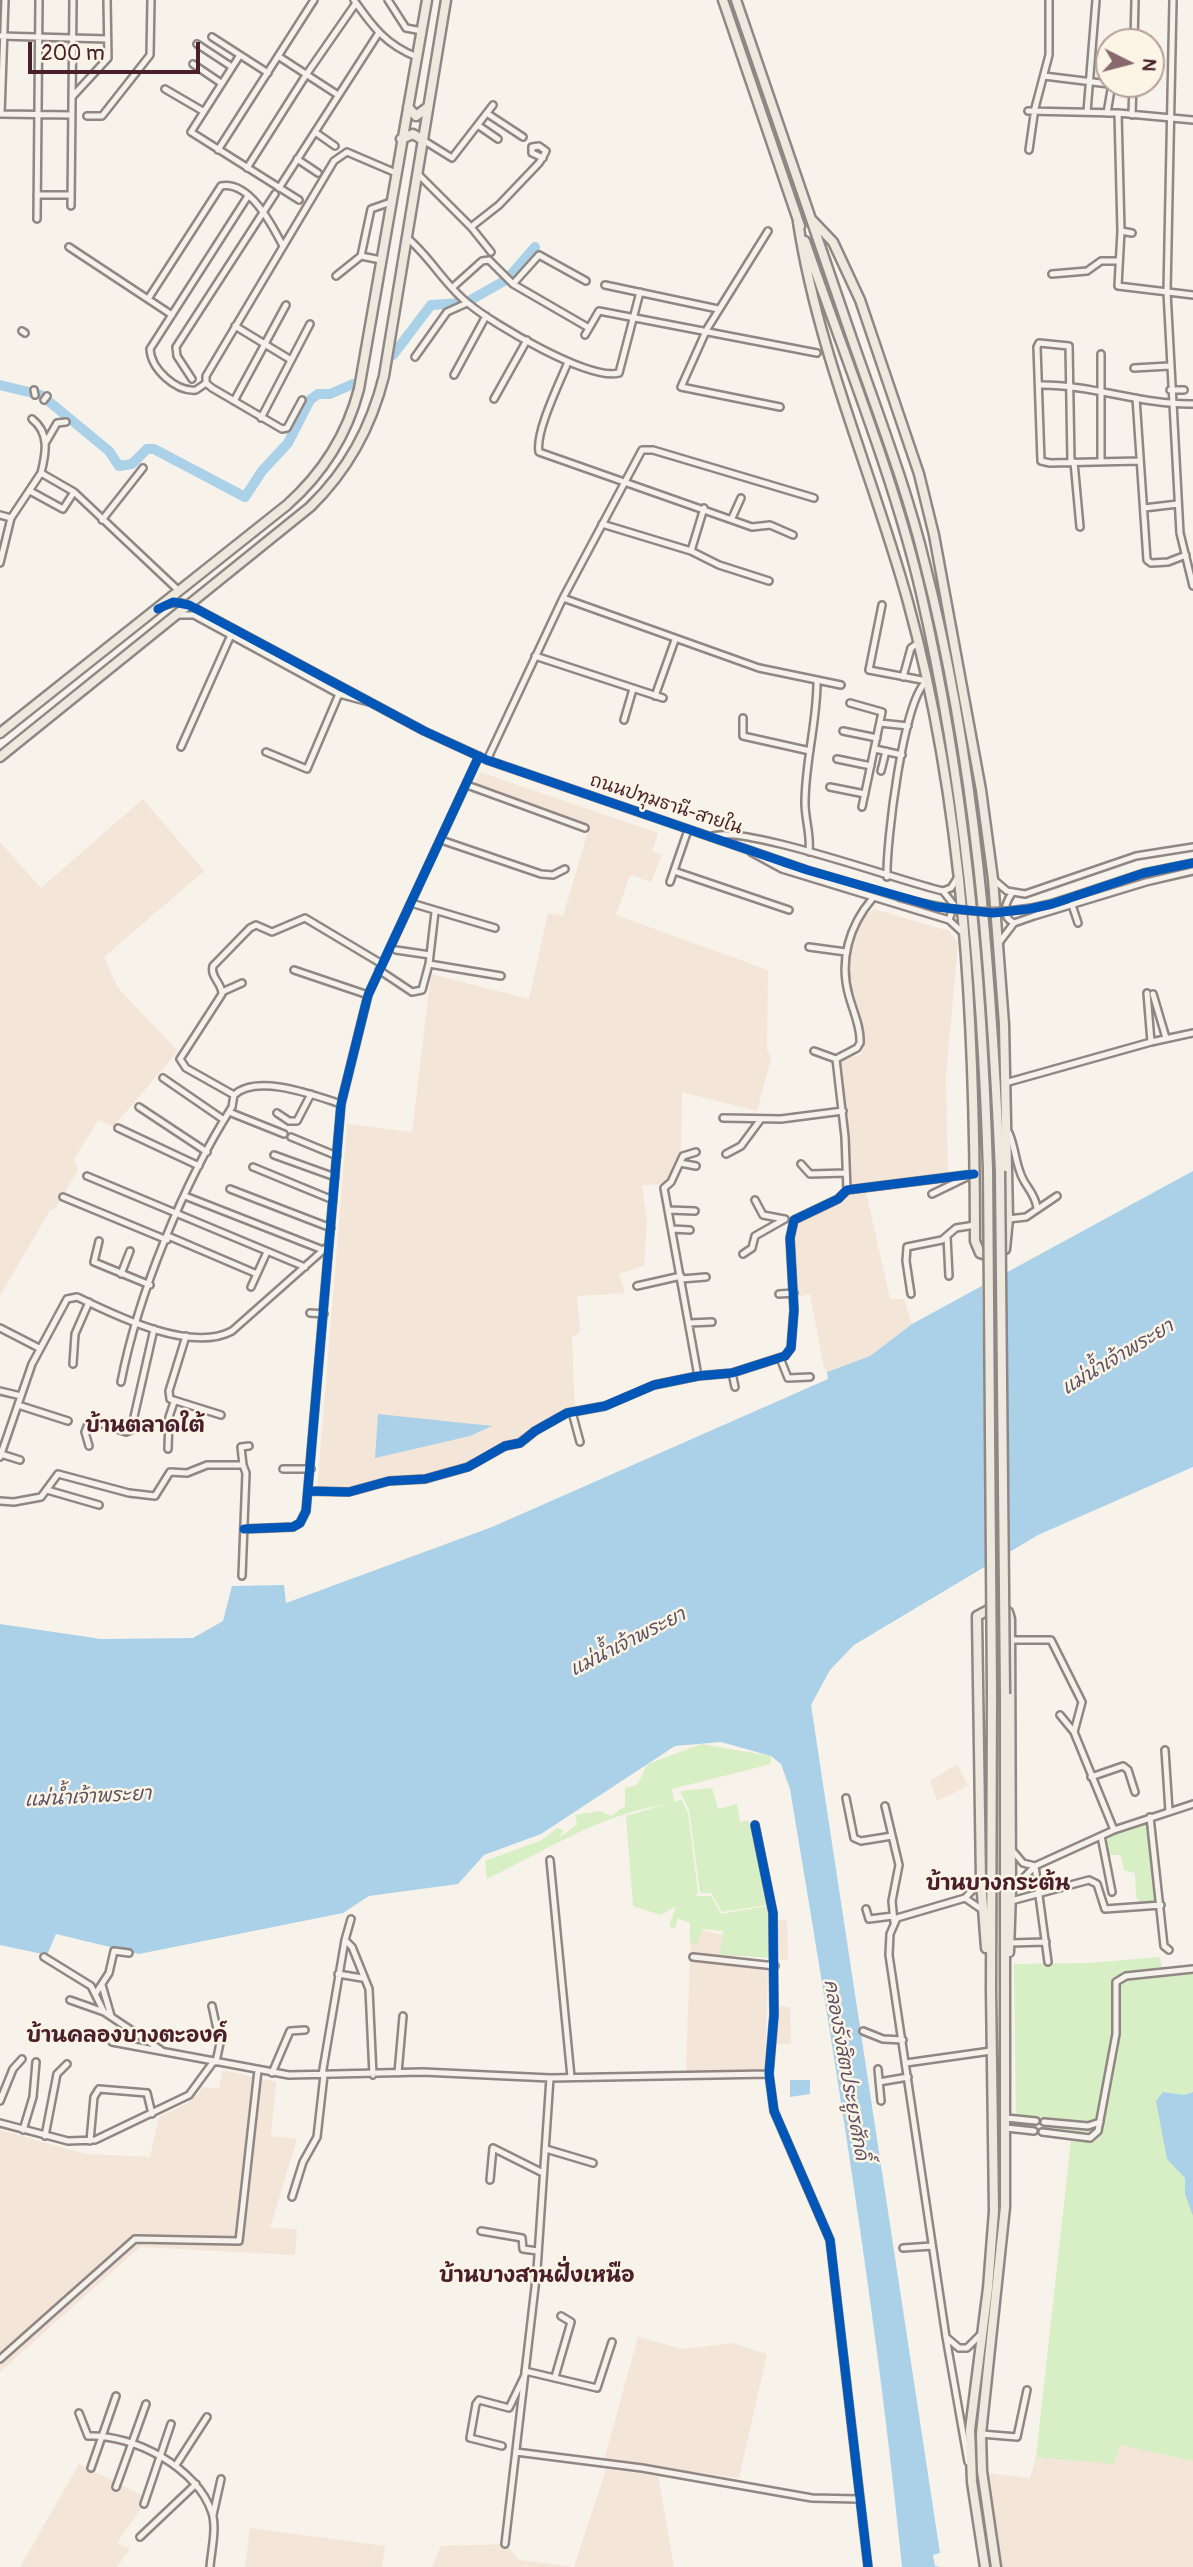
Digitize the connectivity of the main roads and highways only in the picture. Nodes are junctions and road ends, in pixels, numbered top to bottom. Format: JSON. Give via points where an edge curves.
{"nodes":[{"id":1,"x":427,"y":0,"type":"edge"},
{"id":2,"x":446,"y":0,"type":"edge"},
{"id":3,"x":723,"y":0,"type":"edge"},
{"id":4,"x":736,"y":0,"type":"edge"},
{"id":5,"x":408,"y":106,"type":"junction"},
{"id":6,"x":428,"y":107,"type":"junction"},
{"id":7,"x":401,"y":139,"type":"junction"},
{"id":8,"x":423,"y":140,"type":"junction"},
{"id":9,"x":811,"y":219,"type":"junction"},
{"id":10,"x":806,"y":256,"type":"junction"},
{"id":11,"x":947,"y":667,"type":"junction"},
{"id":12,"x":962,"y":679,"type":"junction"},
{"id":13,"x":942,"y":698,"type":"junction"},
{"id":14,"x":937,"y":728,"type":"junction"},
{"id":15,"x":0,"y":733,"type":"edge"},
{"id":16,"x":0,"y":757,"type":"edge"},
{"id":17,"x":1000,"y":968,"type":"junction"},
{"id":18,"x":969,"y":970,"type":"junction"},
{"id":19,"x":994,"y":1032,"type":"junction"},
{"id":20,"x":984,"y":1034,"type":"junction"},
{"id":21,"x":1004,"y":1989,"type":"junction"},
{"id":22,"x":991,"y":1990,"type":"junction"},
{"id":23,"x":985,"y":2567,"type":"edge"},
{"id":24,"x":996,"y":2567,"type":"edge"}],
"edges":[{"from":1,"to":5,"type":"main road"},
{"from":2,"to":6,"type":"main road"},
{"from":3,"to":10,"type":"main road"},
{"from":4,"to":9,"type":"main road"},
{"from":5,"to":6,"type":"main road","via":[[416,116]]},
{"from":5,"to":7,"type":"main road"},
{"from":6,"to":8,"type":"main road"},
{"from":7,"to":8,"type":"main road","via":[[413,134]]},
{"from":7,"to":15,"type":"main road","via":[[359,389],[334,451],[303,490]]},
{"from":8,"to":16,"type":"main road","via":[[384,376],[373,413],[337,479],[310,507]]},
{"from":9,"to":11,"type":"main road","via":[[901,482]]},
{"from":9,"to":12,"type":"main road","via":[[833,242],[869,324],[919,474]]},
{"from":10,"to":13,"type":"main road","via":[[885,473],[921,593]]},
{"from":10,"to":14,"type":"main road","via":[[822,335],[906,594]]},
{"from":11,"to":12,"type":"main road"},
{"from":11,"to":19,"type":"main road","via":[[971,793]]},
{"from":12,"to":17,"type":"main road","via":[[993,878]]},
{"from":13,"to":14,"type":"main road"},
{"from":13,"to":20,"type":"main road","via":[[970,874]]},
{"from":14,"to":18,"type":"main road"},
{"from":17,"to":18,"type":"main road","via":[[1008,1219],[1005,1249],[989,1256],[976,1248]]},
{"from":17,"to":19,"type":"main road"},
{"from":18,"to":20,"type":"main road"},
{"from":19,"to":21,"type":"main road","bridge":true,"via":[[1000,1171]]},
{"from":20,"to":22,"type":"main road","bridge":true},
{"from":21,"to":22,"type":"main road","via":[[1011,1901],[1011,1640],[1007,1612],[994,1606],[977,1616],[981,1881]]},
{"from":21,"to":24,"type":"main road","via":[[1003,2243],[981,2434]]},
{"from":22,"to":23,"type":"main road","via":[[994,2211],[971,2412],[972,2482]]}]}
